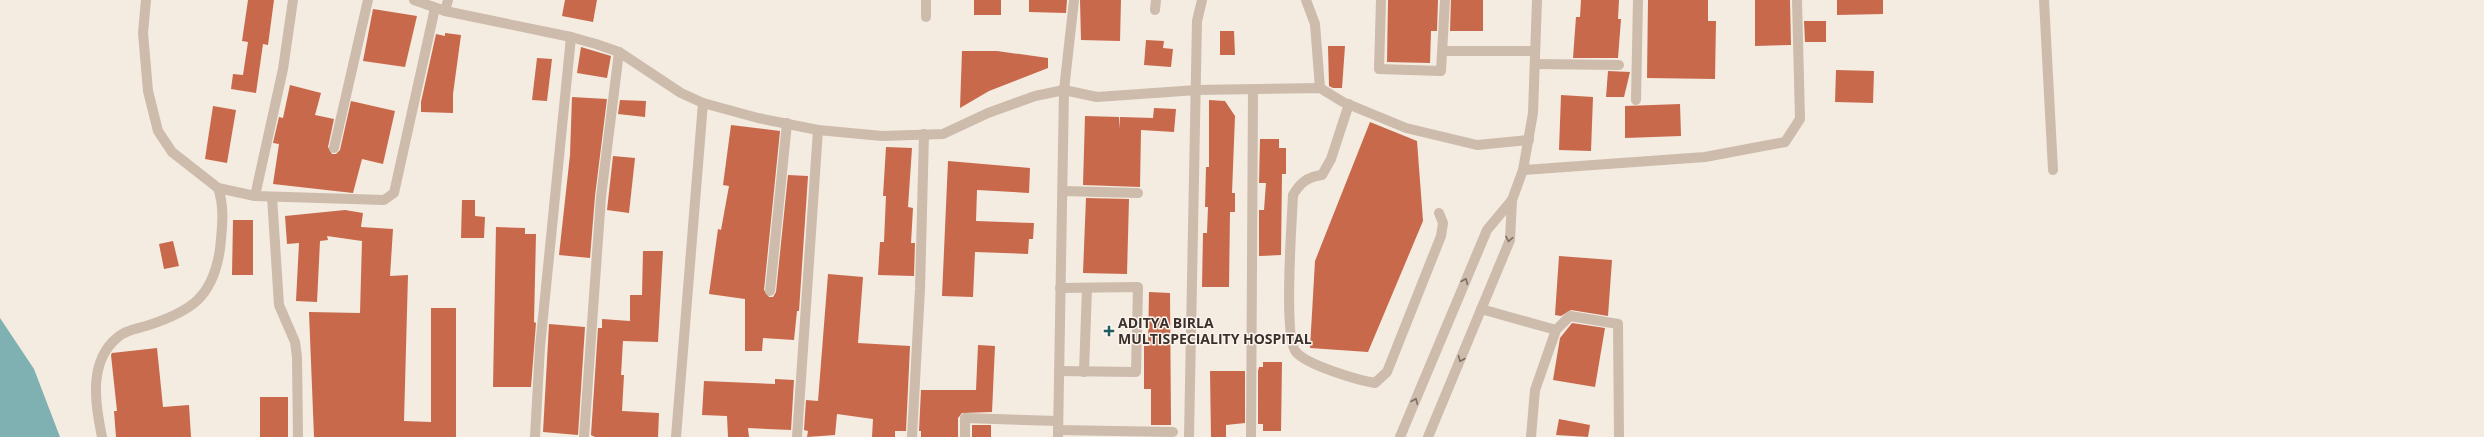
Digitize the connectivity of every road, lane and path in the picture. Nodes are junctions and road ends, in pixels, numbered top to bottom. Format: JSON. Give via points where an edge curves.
{"nodes":[{"id":1,"x":146,"y":0,"type":"edge"},
{"id":2,"x":293,"y":0,"type":"edge"},
{"id":3,"x":368,"y":0,"type":"edge"},
{"id":4,"x":414,"y":0,"type":"edge"},
{"id":5,"x":448,"y":0,"type":"edge"},
{"id":6,"x":926,"y":0,"type":"edge"},
{"id":7,"x":1074,"y":0,"type":"edge"},
{"id":8,"x":1202,"y":0,"type":"edge"},
{"id":9,"x":1306,"y":0,"type":"edge"},
{"id":10,"x":1381,"y":0,"type":"edge"},
{"id":11,"x":1445,"y":0,"type":"edge"},
{"id":12,"x":1536,"y":0,"type":"edge"},
{"id":13,"x":1638,"y":0,"type":"edge"},
{"id":14,"x":1797,"y":0,"type":"edge"},
{"id":15,"x":2044,"y":0,"type":"edge"},
{"id":16,"x":440,"y":10,"type":"junction"},
{"id":17,"x":926,"y":16,"type":"dead end"},
{"id":18,"x":571,"y":37,"type":"junction"},
{"id":19,"x":1442,"y":51,"type":"junction"},
{"id":20,"x":1535,"y":51,"type":"junction"},
{"id":21,"x":619,"y":52,"type":"junction"},
{"id":22,"x":1535,"y":64,"type":"junction"},
{"id":23,"x":1618,"y":65,"type":"dead end"},
{"id":24,"x":1320,"y":88,"type":"junction"},
{"id":25,"x":1064,"y":90,"type":"junction"},
{"id":26,"x":1197,"y":90,"type":"junction"},
{"id":27,"x":1253,"y":91,"type":"junction"},
{"id":28,"x":1636,"y":100,"type":"dead end"},
{"id":29,"x":703,"y":103,"type":"junction"},
{"id":30,"x":1349,"y":104,"type":"junction"},
{"id":31,"x":787,"y":123,"type":"junction"},
{"id":32,"x":818,"y":130,"type":"junction"},
{"id":33,"x":924,"y":134,"type":"junction"},
{"id":34,"x":1529,"y":140,"type":"junction"},
{"id":35,"x":334,"y":148,"type":"dead end"},
{"id":36,"x":1523,"y":170,"type":"junction"},
{"id":37,"x":2053,"y":170,"type":"dead end"},
{"id":38,"x":218,"y":188,"type":"junction"},
{"id":39,"x":1063,"y":191,"type":"junction"},
{"id":40,"x":1138,"y":193,"type":"dead end"},
{"id":41,"x":254,"y":196,"type":"junction"},
{"id":42,"x":272,"y":197,"type":"junction"},
{"id":43,"x":1512,"y":200,"type":"junction"},
{"id":44,"x":1439,"y":212,"type":"dead end"},
{"id":45,"x":1060,"y":288,"type":"junction"},
{"id":46,"x":1087,"y":288,"type":"junction"},
{"id":47,"x":770,"y":291,"type":"dead end"},
{"id":48,"x":1481,"y":309,"type":"junction"},
{"id":49,"x":1556,"y":330,"type":"junction"},
{"id":50,"x":1059,"y":371,"type":"junction"},
{"id":51,"x":1084,"y":372,"type":"junction"},
{"id":52,"x":1058,"y":429,"type":"edge"},
{"id":53,"x":1173,"y":432,"type":"dead end"},
{"id":54,"x":102,"y":437,"type":"edge"},
{"id":55,"x":298,"y":437,"type":"edge"},
{"id":56,"x":535,"y":437,"type":"edge"},
{"id":57,"x":584,"y":437,"type":"edge"},
{"id":58,"x":676,"y":437,"type":"edge"},
{"id":59,"x":797,"y":437,"type":"edge"},
{"id":60,"x":912,"y":437,"type":"edge"},
{"id":61,"x":965,"y":437,"type":"edge"},
{"id":62,"x":1189,"y":437,"type":"edge"},
{"id":63,"x":1251,"y":437,"type":"edge"},
{"id":64,"x":1400,"y":437,"type":"edge"},
{"id":65,"x":1428,"y":437,"type":"edge"},
{"id":66,"x":1531,"y":437,"type":"edge"},
{"id":67,"x":1619,"y":437,"type":"edge"}],
"edges":[{"from":1,"to":38,"type":"street","via":[[143,33],[148,91],[158,131],[172,152]]},
{"from":2,"to":41,"type":"street","via":[[283,69]]},
{"from":3,"to":35,"type":"street"},
{"from":4,"to":16,"type":"street"},
{"from":5,"to":16,"type":"street"},
{"from":6,"to":17,"type":"street"},
{"from":7,"to":25,"type":"street"},
{"from":8,"to":26,"type":"street","via":[[1197,20]]},
{"from":9,"to":24,"type":"street","via":[[1315,24]]},
{"from":10,"to":19,"type":"street","via":[[1379,69],[1442,71]]},
{"from":11,"to":19,"type":"street"},
{"from":12,"to":20,"type":"street"},
{"from":13,"to":28,"type":"street"},
{"from":14,"to":36,"type":"street","via":[[1800,119],[1785,142],[1705,157]]},
{"from":15,"to":37,"type":"street"},
{"from":16,"to":18,"type":"street"},
{"from":16,"to":42,"type":"street","via":[[391,197],[384,200]]},
{"from":18,"to":21,"type":"street"},
{"from":18,"to":56,"type":"street","via":[[540,347]]},
{"from":19,"to":20,"type":"street"},
{"from":20,"to":22,"type":"street"},
{"from":21,"to":29,"type":"street","via":[[682,93]]},
{"from":21,"to":57,"type":"street","via":[[601,197]]},
{"from":22,"to":23,"type":"street"},
{"from":22,"to":34,"type":"street"},
{"from":24,"to":27,"type":"street"},
{"from":24,"to":30,"type":"street"},
{"from":25,"to":26,"type":"street","via":[[1097,97]]},
{"from":25,"to":33,"type":"street","via":[[1028,98],[942,134]]},
{"from":25,"to":39,"type":"street"},
{"from":26,"to":27,"type":"street"},
{"from":26,"to":62,"type":"street"},
{"from":27,"to":63,"type":"street"},
{"from":29,"to":31,"type":"street"},
{"from":29,"to":58,"type":"street"},
{"from":30,"to":34,"type":"street","via":[[1406,128],[1477,145]]},
{"from":30,"to":44,"type":"street","via":[[1332,159],[1322,175],[1312,176],[1299,184],[1293,195],[1289,320],[1290,338],[1296,352],[1311,362],[1359,381],[1375,383],[1387,372],[1441,236],[1443,223]]},
{"from":31,"to":32,"type":"street"},
{"from":31,"to":47,"type":"street"},
{"from":32,"to":33,"type":"street","via":[[882,136]]},
{"from":32,"to":59,"type":"street"},
{"from":33,"to":60,"type":"street","via":[[920,289]]},
{"from":34,"to":36,"type":"street"},
{"from":36,"to":43,"type":"street"},
{"from":38,"to":41,"type":"street"},
{"from":38,"to":54,"type":"street","via":[[222,207],[220,246],[218,260],[206,289],[195,303],[179,315],[118,336],[106,348],[96,378],[96,410]]},
{"from":39,"to":40,"type":"street"},
{"from":39,"to":45,"type":"street"},
{"from":41,"to":42,"type":"street"},
{"from":42,"to":55,"type":"street","via":[[279,305],[295,342],[297,357]]},
{"from":43,"to":48,"type":"street","one_way":true,"via":[[1510,240]]},
{"from":64,"to":43,"type":"street","one_way":true,"via":[[1486,230]]},
{"from":45,"to":46,"type":"street"},
{"from":45,"to":50,"type":"street"},
{"from":46,"to":51,"type":"street"},
{"from":46,"to":51,"type":"street","via":[[1138,287],[1136,372]]},
{"from":48,"to":49,"type":"street"},
{"from":48,"to":65,"type":"street","one_way":true},
{"from":49,"to":66,"type":"street","via":[[1535,390]]},
{"from":49,"to":67,"type":"street","via":[[1570,316],[1618,324]]},
{"from":50,"to":51,"type":"street"},
{"from":50,"to":52,"type":"street"},
{"from":52,"to":53,"type":"street"},
{"from":52,"to":61,"type":"street","via":[[965,418]]}]}
